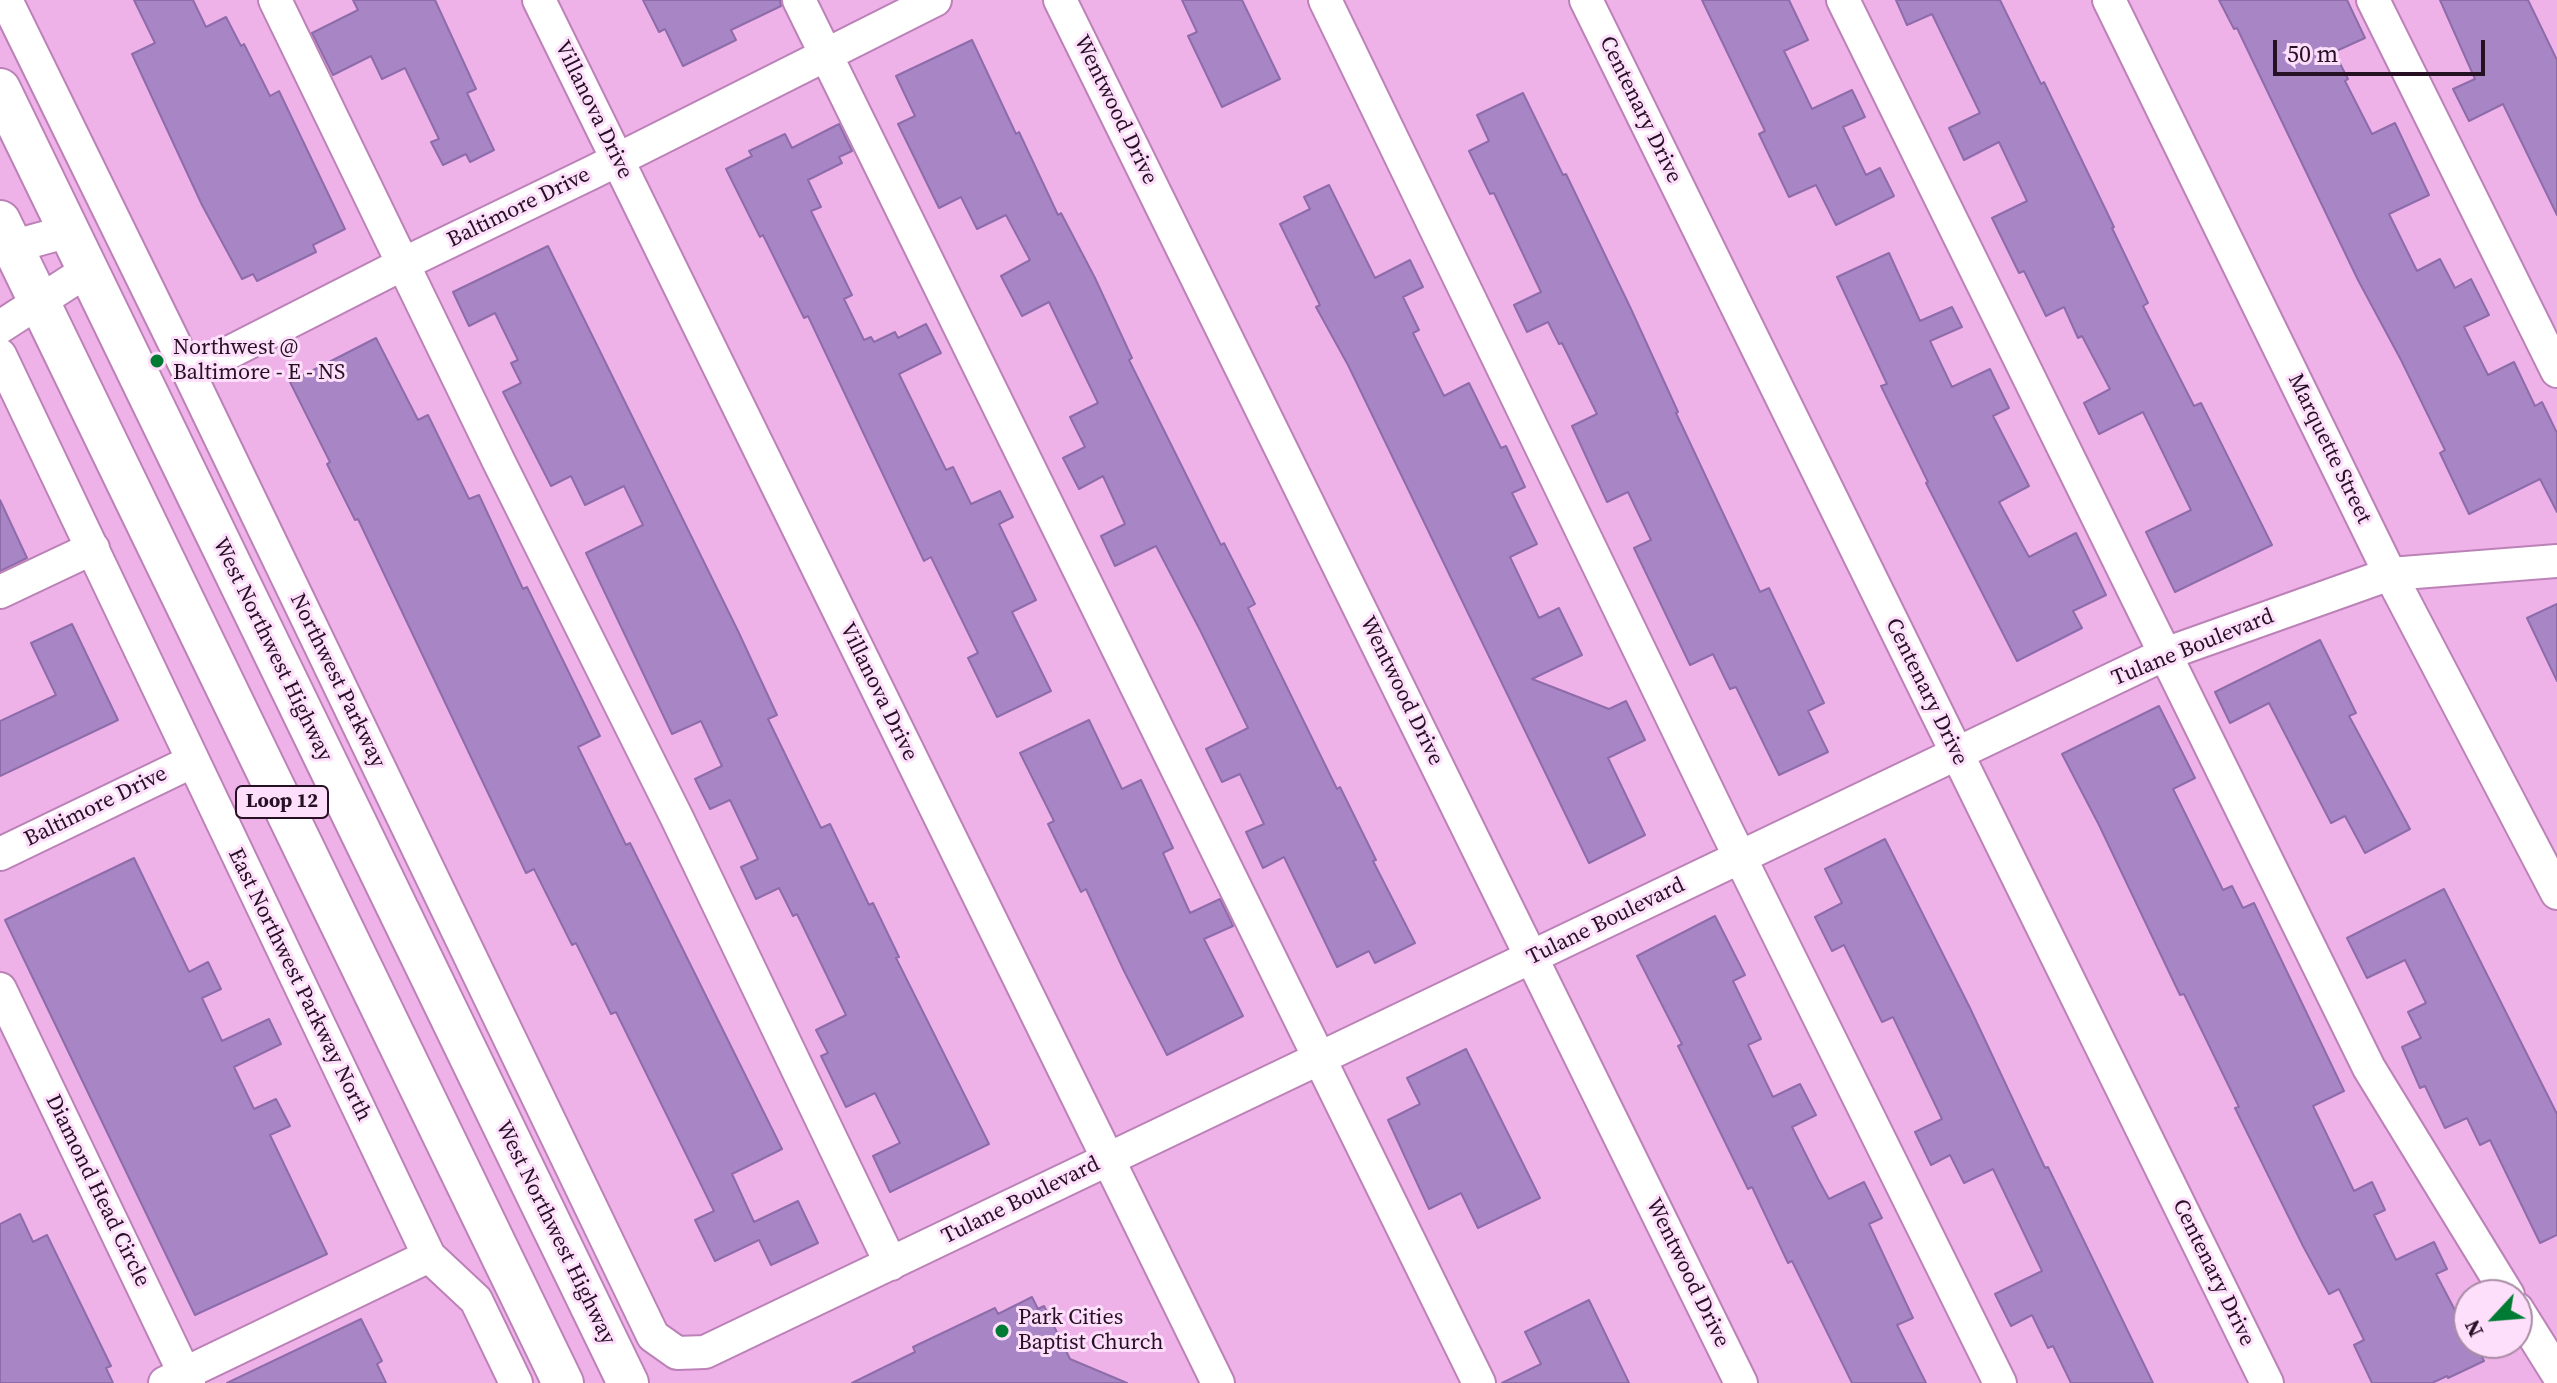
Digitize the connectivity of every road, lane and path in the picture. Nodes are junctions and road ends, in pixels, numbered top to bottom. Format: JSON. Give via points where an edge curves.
{"nodes":[{"id":1,"x":6,"y":0,"type":"edge"},
{"id":2,"x":275,"y":0,"type":"edge"},
{"id":3,"x":539,"y":0,"type":"edge"},
{"id":4,"x":799,"y":0,"type":"edge"},
{"id":5,"x":935,"y":0,"type":"edge"},
{"id":6,"x":1060,"y":0,"type":"edge"},
{"id":7,"x":1325,"y":0,"type":"edge"},
{"id":8,"x":1586,"y":0,"type":"edge"},
{"id":9,"x":1843,"y":0,"type":"edge"},
{"id":10,"x":2109,"y":0,"type":"edge"},
{"id":11,"x":2373,"y":0,"type":"edge"},
{"id":12,"x":826,"y":54,"type":"junction"},
{"id":13,"x":0,"y":89,"type":"edge"},
{"id":14,"x":617,"y":160,"type":"junction"},
{"id":15,"x":69,"y":231,"type":"junction"},
{"id":16,"x":4,"y":239,"type":"edge"},
{"id":17,"x":403,"y":264,"type":"junction"},
{"id":18,"x":88,"y":270,"type":"junction"},
{"id":19,"x":40,"y":303,"type":"junction"},
{"id":20,"x":0,"y":327,"type":"edge"},
{"id":21,"x":0,"y":355,"type":"edge"},
{"id":22,"x":2557,"y":371,"type":"edge"},
{"id":23,"x":189,"y":373,"type":"junction"},
{"id":24,"x":93,"y":548,"type":"junction"},
{"id":25,"x":2557,"y":561,"type":"edge"},
{"id":26,"x":2390,"y":574,"type":"junction"},
{"id":27,"x":0,"y":592,"type":"edge"},
{"id":28,"x":2165,"y":654,"type":"junction"},
{"id":29,"x":1957,"y":754,"type":"junction"},
{"id":30,"x":193,"y":761,"type":"junction"},
{"id":31,"x":0,"y":854,"type":"edge"},
{"id":32,"x":1741,"y":857,"type":"junction"},
{"id":33,"x":2557,"y":893,"type":"edge"},
{"id":34,"x":1532,"y":957,"type":"junction"},
{"id":35,"x":0,"y":989,"type":"edge"},
{"id":36,"x":1320,"y":1058,"type":"junction"},
{"id":37,"x":1108,"y":1159,"type":"junction"},
{"id":38,"x":429,"y":1256,"type":"junction"},
{"id":39,"x":891,"y":1264,"type":"junction"},
{"id":40,"x":2498,"y":1279,"type":"edge"},
{"id":41,"x":2533,"y":1335,"type":"edge"},
{"id":42,"x":677,"y":1353,"type":"joint"},
{"id":43,"x":2557,"y":1373,"type":"edge"},
{"id":44,"x":179,"y":1380,"type":"edge"},
{"id":45,"x":516,"y":1383,"type":"edge"},
{"id":46,"x":563,"y":1383,"type":"edge"},
{"id":47,"x":628,"y":1383,"type":"edge"},
{"id":48,"x":1218,"y":1383,"type":"edge"},
{"id":49,"x":1479,"y":1383,"type":"edge"},
{"id":50,"x":1741,"y":1383,"type":"edge"},
{"id":51,"x":2000,"y":1383,"type":"edge"},
{"id":52,"x":2267,"y":1383,"type":"edge"}],
"edges":[{"from":1,"to":23,"type":"street","name":"Northwest Parkway"},
{"from":2,"to":17,"type":"street"},
{"from":3,"to":14,"type":"street","name":"Villanova Drive"},
{"from":4,"to":12,"type":"street"},
{"from":5,"to":12,"type":"street","name":"Baltimore Drive"},
{"from":6,"to":34,"type":"street","name":"Wentwood Drive"},
{"from":7,"to":32,"type":"street"},
{"from":8,"to":29,"type":"street","name":"Centenary Drive"},
{"from":9,"to":28,"type":"street"},
{"from":10,"to":26,"type":"street","name":"Marquette Street"},
{"from":11,"to":22,"type":"street"},
{"from":12,"to":14,"type":"street","name":"Baltimore Drive"},
{"from":12,"to":36,"type":"street"},
{"from":13,"to":15,"type":"main road","name":"West Northwest Highway","number":"Loop 12"},
{"from":14,"to":17,"type":"street","name":"Baltimore Drive"},
{"from":14,"to":37,"type":"street","name":"Villanova Drive"},
{"from":15,"to":16,"type":"street"},
{"from":15,"to":18,"type":"main road","name":"West Northwest Highway","number":"Loop 12"},
{"from":16,"to":19,"type":"main road","number":"Loop 12"},
{"from":17,"to":23,"type":"street","name":"Baltimore Drive"},
{"from":17,"to":39,"type":"street"},
{"from":18,"to":19,"type":"street"},
{"from":18,"to":47,"type":"main road","name":"West Northwest Highway","number":"Loop 12"},
{"from":19,"to":20,"type":"street"},
{"from":19,"to":46,"type":"main road","number":"Loop 12"},
{"from":21,"to":24,"type":"street","name":"East Northwest Parkway North"},
{"from":23,"to":42,"type":"street","name":"Northwest Parkway","via":[[653,1336]]},
{"from":24,"to":27,"type":"street"},
{"from":24,"to":30,"type":"street","name":"East Northwest Parkway North"},
{"from":25,"to":26,"type":"street","name":"Tulane Boulevard"},
{"from":26,"to":28,"type":"street","name":"Tulane Boulevard"},
{"from":26,"to":33,"type":"street","name":"Marquette Street"},
{"from":28,"to":29,"type":"street","name":"Tulane Boulevard"},
{"from":28,"to":40,"type":"street","via":[[2369,1068]]},
{"from":29,"to":32,"type":"street","name":"Tulane Boulevard"},
{"from":29,"to":52,"type":"street","name":"Centenary Drive"},
{"from":30,"to":31,"type":"street","name":"Baltimore Drive"},
{"from":30,"to":38,"type":"street","name":"East Northwest Parkway North"},
{"from":32,"to":34,"type":"street","name":"Tulane Boulevard"},
{"from":32,"to":51,"type":"street"},
{"from":34,"to":36,"type":"street","name":"Tulane Boulevard"},
{"from":34,"to":50,"type":"street","name":"Wentwood Drive"},
{"from":35,"to":44,"type":"street","name":"Diamond Head Circle"},
{"from":36,"to":37,"type":"street","name":"Tulane Boulevard"},
{"from":36,"to":49,"type":"street"},
{"from":37,"to":39,"type":"street","name":"Tulane Boulevard"},
{"from":37,"to":48,"type":"street","name":"Villanova Drive"},
{"from":38,"to":44,"type":"street"},
{"from":38,"to":45,"type":"street","name":"East Northwest Parkway North","via":[[476,1300]]},
{"from":39,"to":42,"type":"street","name":"Tulane Boulevard","via":[[705,1352]]},
{"from":41,"to":43,"type":"street"}]}
